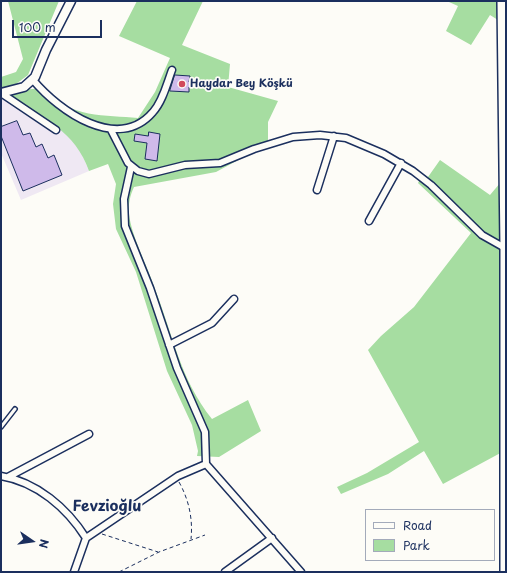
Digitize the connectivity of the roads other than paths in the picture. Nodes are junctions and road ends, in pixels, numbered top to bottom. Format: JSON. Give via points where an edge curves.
{"nodes":[{"id":1,"x":71,"y":1,"type":"edge"},
{"id":2,"x":502,"y":1,"type":"edge"},
{"id":3,"x":172,"y":70,"type":"dead end"},
{"id":4,"x":33,"y":80,"type":"junction"},
{"id":5,"x":1,"y":93,"type":"edge"},
{"id":6,"x":56,"y":130,"type":"dead end"},
{"id":7,"x":111,"y":130,"type":"junction"},
{"id":8,"x":334,"y":136,"type":"junction"},
{"id":9,"x":401,"y":163,"type":"junction"},
{"id":10,"x":131,"y":167,"type":"junction"},
{"id":11,"x":317,"y":190,"type":"dead end"},
{"id":12,"x":369,"y":221,"type":"dead end"},
{"id":13,"x":505,"y":248,"type":"edge"},
{"id":14,"x":234,"y":299,"type":"dead end"},
{"id":15,"x":169,"y":345,"type":"junction"},
{"id":16,"x":14,"y":409,"type":"dead end"},
{"id":17,"x":1,"y":427,"type":"edge"},
{"id":18,"x":89,"y":434,"type":"dead end"},
{"id":19,"x":206,"y":464,"type":"junction"},
{"id":20,"x":4,"y":476,"type":"edge"},
{"id":21,"x":86,"y":538,"type":"junction"},
{"id":22,"x":272,"y":538,"type":"junction"},
{"id":23,"x":298,"y":571,"type":"edge"},
{"id":24,"x":74,"y":572,"type":"edge"},
{"id":25,"x":225,"y":572,"type":"edge"},
{"id":26,"x":505,"y":572,"type":"edge"}],
"edges":[{"from":1,"to":4,"type":"street"},
{"from":2,"to":13,"type":"main road"},
{"from":3,"to":7,"type":"street","via":[[157,107],[150,116],[134,126]]},
{"from":4,"to":5,"type":"street","via":[[24,87]]},
{"from":4,"to":7,"type":"street","via":[[68,112]]},
{"from":5,"to":6,"type":"street"},
{"from":7,"to":10,"type":"street"},
{"from":8,"to":9,"type":"street","via":[[365,145]]},
{"from":8,"to":10,"type":"street","via":[[312,134],[293,137],[220,163],[184,165],[149,174]]},
{"from":8,"to":11,"type":"street"},
{"from":9,"to":12,"type":"street"},
{"from":9,"to":13,"type":"street","via":[[431,185],[482,235]]},
{"from":10,"to":15,"type":"street","via":[[124,198],[125,226]]},
{"from":13,"to":26,"type":"main road"},
{"from":14,"to":15,"type":"street","via":[[212,323]]},
{"from":15,"to":19,"type":"street","via":[[205,432]]},
{"from":16,"to":17,"type":"lane"},
{"from":18,"to":20,"type":"street"},
{"from":19,"to":21,"type":"street","via":[[176,478]]},
{"from":19,"to":22,"type":"street"},
{"from":20,"to":21,"type":"street","via":[[29,485],[53,500],[74,520]]},
{"from":21,"to":24,"type":"street"},
{"from":22,"to":23,"type":"street"},
{"from":22,"to":25,"type":"street"}]}
